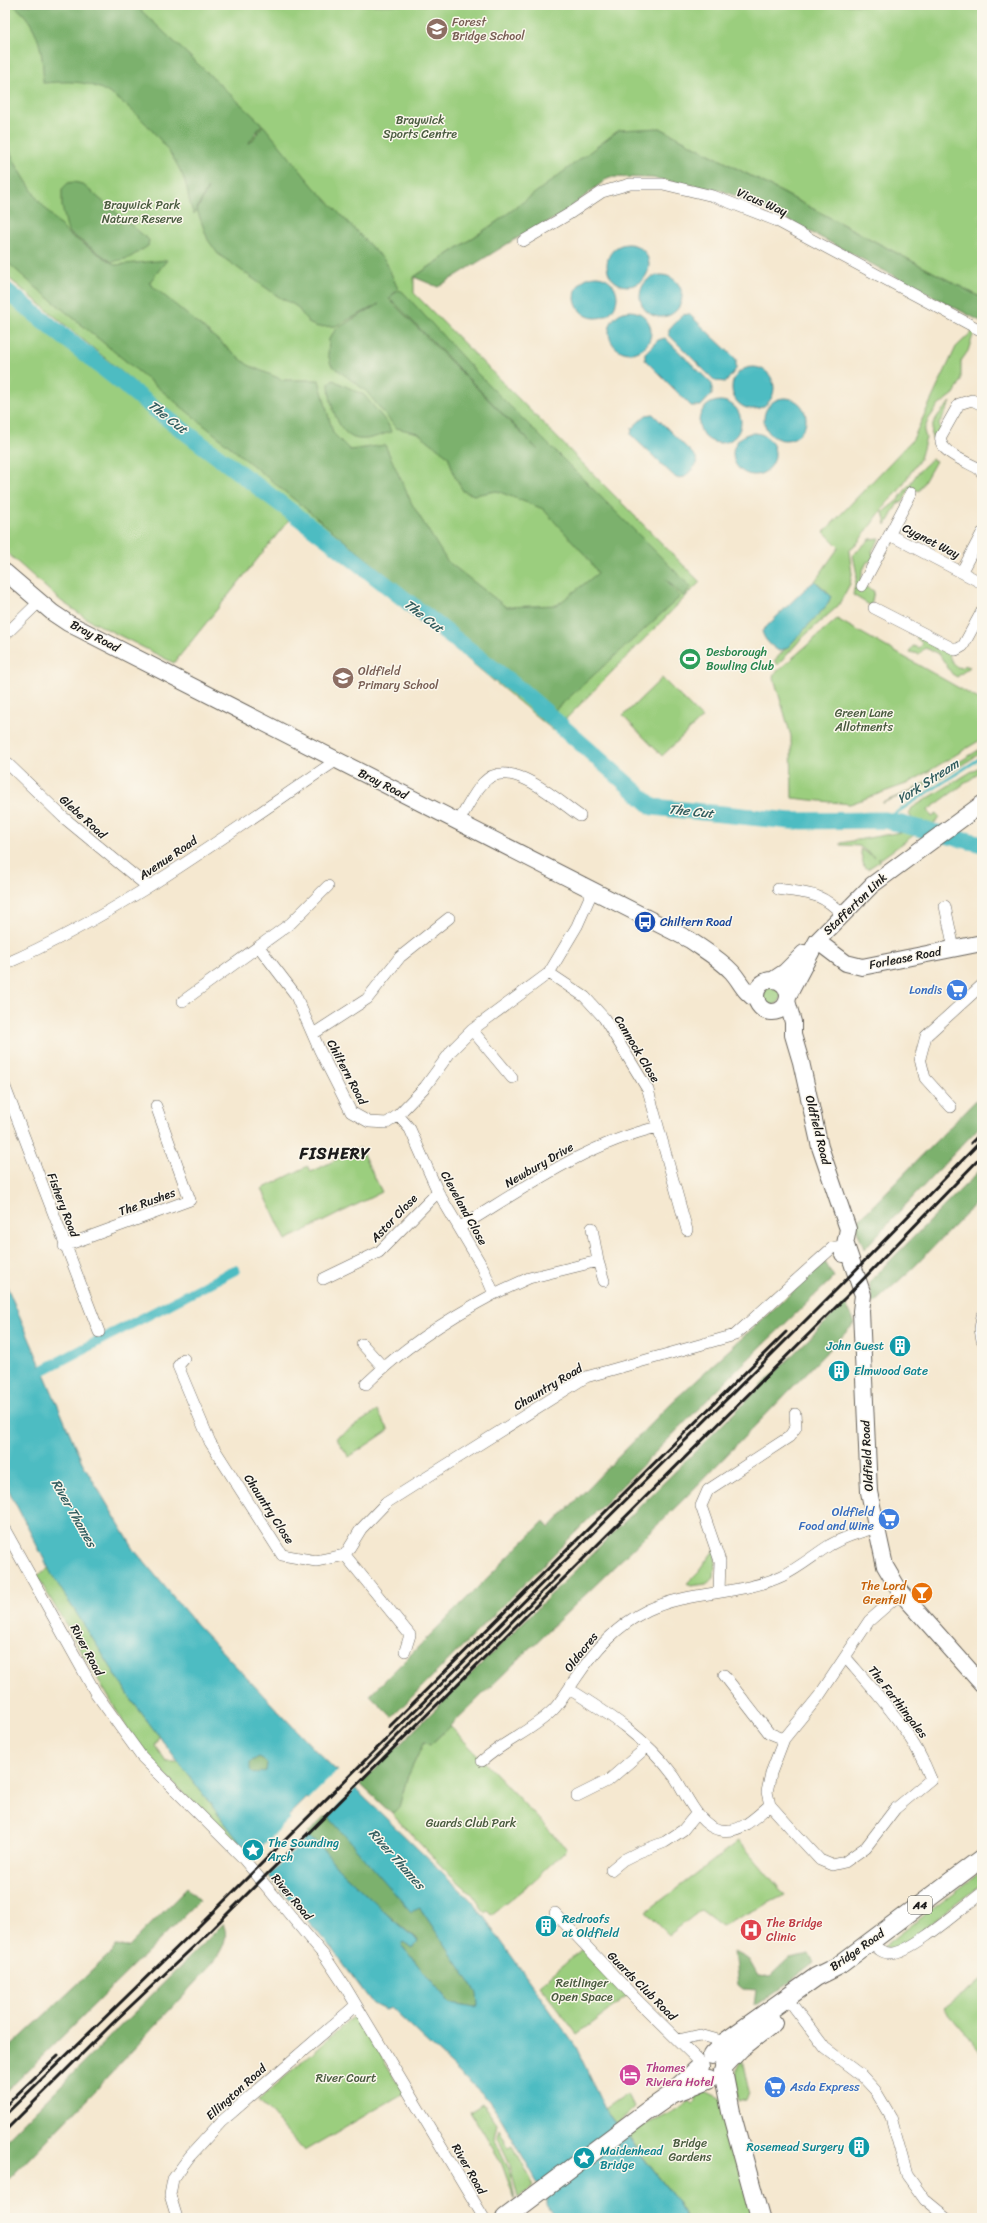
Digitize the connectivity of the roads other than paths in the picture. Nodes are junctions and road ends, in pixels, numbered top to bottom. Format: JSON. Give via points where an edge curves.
{"nodes":[{"id":1,"x":523,"y":241,"type":"dead end"},
{"id":2,"x":982,"y":332,"type":"edge"},
{"id":3,"x":982,"y":405,"type":"edge"},
{"id":4,"x":982,"y":473,"type":"edge"},
{"id":5,"x":912,"y":492,"type":"dead end"},
{"id":6,"x":982,"y":534,"type":"edge"},
{"id":7,"x":890,"y":535,"type":"junction"},
{"id":8,"x":962,"y":571,"type":"junction"},
{"id":9,"x":5,"y":572,"type":"edge"},
{"id":10,"x":982,"y":583,"type":"edge"},
{"id":11,"x":862,"y":586,"type":"dead end"},
{"id":12,"x":39,"y":602,"type":"junction"},
{"id":13,"x":874,"y":608,"type":"dead end"},
{"id":14,"x":982,"y":611,"type":"edge"},
{"id":15,"x":5,"y":635,"type":"edge"},
{"id":16,"x":337,"y":760,"type":"junction"},
{"id":17,"x":5,"y":761,"type":"edge"},
{"id":18,"x":982,"y":804,"type":"edge"},
{"id":19,"x":580,"y":816,"type":"dead end"},
{"id":20,"x":458,"y":822,"type":"junction"},
{"id":21,"x":328,"y":886,"type":"dead end"},
{"id":22,"x":148,"y":887,"type":"junction"},
{"id":23,"x":778,"y":889,"type":"dead end"},
{"id":24,"x":593,"y":890,"type":"junction"},
{"id":25,"x":945,"y":906,"type":"dead end"},
{"id":26,"x":842,"y":914,"type":"junction"},
{"id":27,"x":449,"y":918,"type":"dead end"},
{"id":28,"x":817,"y":941,"type":"junction"},
{"id":29,"x":982,"y":943,"type":"edge"},
{"id":30,"x":259,"y":947,"type":"junction"},
{"id":31,"x":954,"y":949,"type":"junction"},
{"id":32,"x":5,"y":964,"type":"edge"},
{"id":33,"x":732,"y":972,"type":"junction"},
{"id":34,"x":550,"y":973,"type":"junction"},
{"id":35,"x":769,"y":981,"type":"junction"},
{"id":36,"x":982,"y":985,"type":"edge"},
{"id":37,"x":757,"y":1000,"type":"junction"},
{"id":38,"x":183,"y":1001,"type":"dead end"},
{"id":39,"x":789,"y":1004,"type":"junction"},
{"id":40,"x":772,"y":1012,"type":"junction"},
{"id":41,"x":472,"y":1030,"type":"junction"},
{"id":42,"x":313,"y":1034,"type":"junction"},
{"id":43,"x":793,"y":1035,"type":"junction"},
{"id":44,"x":512,"y":1078,"type":"dead end"},
{"id":45,"x":5,"y":1087,"type":"edge"},
{"id":46,"x":156,"y":1106,"type":"dead end"},
{"id":47,"x":952,"y":1107,"type":"dead end"},
{"id":48,"x":398,"y":1115,"type":"junction"},
{"id":49,"x":658,"y":1126,"type":"junction"},
{"id":50,"x":438,"y":1192,"type":"junction"},
{"id":51,"x":460,"y":1227,"type":"junction"},
{"id":52,"x":592,"y":1228,"type":"dead end"},
{"id":53,"x":687,"y":1230,"type":"dead end"},
{"id":54,"x":846,"y":1244,"type":"junction"},
{"id":55,"x":64,"y":1246,"type":"junction"},
{"id":56,"x":598,"y":1261,"type":"junction"},
{"id":57,"x":323,"y":1279,"type":"dead end"},
{"id":58,"x":604,"y":1281,"type":"dead end"},
{"id":59,"x":494,"y":1294,"type":"junction"},
{"id":60,"x":982,"y":1316,"type":"edge"},
{"id":61,"x":99,"y":1332,"type":"dead end"},
{"id":62,"x":982,"y":1340,"type":"edge"},
{"id":63,"x":362,"y":1344,"type":"dead end"},
{"id":64,"x":184,"y":1359,"type":"dead end"},
{"id":65,"x":383,"y":1367,"type":"junction"},
{"id":66,"x":366,"y":1384,"type":"dead end"},
{"id":67,"x":795,"y":1414,"type":"dead end"},
{"id":68,"x":875,"y":1528,"type":"junction"},
{"id":69,"x":5,"y":1530,"type":"edge"},
{"id":70,"x":344,"y":1555,"type":"junction"},
{"id":71,"x":719,"y":1592,"type":"junction"},
{"id":72,"x":901,"y":1593,"type":"junction"},
{"id":73,"x":405,"y":1651,"type":"dead end"},
{"id":74,"x":846,"y":1658,"type":"junction"},
{"id":75,"x":724,"y":1675,"type":"dead end"},
{"id":76,"x":980,"y":1679,"type":"edge"},
{"id":77,"x":569,"y":1689,"type":"junction"},
{"id":78,"x":784,"y":1739,"type":"junction"},
{"id":79,"x":647,"y":1747,"type":"junction"},
{"id":80,"x":482,"y":1761,"type":"dead end"},
{"id":81,"x":577,"y":1796,"type":"dead end"},
{"id":82,"x":770,"y":1805,"type":"junction"},
{"id":83,"x":697,"y":1813,"type":"junction"},
{"id":84,"x":982,"y":1858,"type":"edge"},
{"id":85,"x":611,"y":1870,"type":"dead end"},
{"id":86,"x":982,"y":1893,"type":"edge"},
{"id":87,"x":555,"y":1913,"type":"dead end"},
{"id":88,"x":871,"y":1941,"type":"junction"},
{"id":89,"x":838,"y":1966,"type":"junction"},
{"id":90,"x":356,"y":2005,"type":"junction"},
{"id":91,"x":794,"y":2007,"type":"junction"},
{"id":92,"x":678,"y":2040,"type":"junction"},
{"id":93,"x":725,"y":2042,"type":"junction"},
{"id":94,"x":712,"y":2068,"type":"junction"},
{"id":95,"x":507,"y":2216,"type":"edge"},
{"id":96,"x":177,"y":2218,"type":"edge"},
{"id":97,"x":484,"y":2218,"type":"edge"},
{"id":98,"x":760,"y":2218,"type":"edge"},
{"id":99,"x":947,"y":2218,"type":"edge"}],
"edges":[{"from":1,"to":2,"type":"street","name":"Vicus Way","via":[[602,192],[630,184],[663,184],[713,196],[775,220]]},
{"from":3,"to":4,"type":"street","via":[[969,400],[956,407],[941,436],[941,446]]},
{"from":5,"to":7,"type":"street"},
{"from":6,"to":8,"type":"street"},
{"from":7,"to":8,"type":"street","name":"Cygnet Way"},
{"from":7,"to":11,"type":"street"},
{"from":8,"to":10,"type":"street","name":"Cygnet Way"},
{"from":9,"to":12,"type":"main road","name":"Bray Road"},
{"from":12,"to":15,"type":"street"},
{"from":12,"to":16,"type":"main road","name":"Bray Road","via":[[88,634]]},
{"from":13,"to":14,"type":"street","via":[[956,650],[963,646]]},
{"from":16,"to":20,"type":"main road","name":"Bray Road"},
{"from":16,"to":22,"type":"street","name":"Avenue Road"},
{"from":17,"to":22,"type":"street","name":"Glebe Road","via":[[63,817]]},
{"from":18,"to":26,"type":"main road","name":"Stafferton Link","via":[[872,885]]},
{"from":19,"to":20,"type":"street","via":[[524,777],[506,773],[493,776],[484,782]]},
{"from":20,"to":24,"type":"main road","name":"Bray Road"},
{"from":21,"to":30,"type":"street","via":[[291,923]]},
{"from":22,"to":32,"type":"street","name":"Avenue Road","via":[[98,918]]},
{"from":23,"to":26,"type":"street","via":[[816,895],[828,900]]},
{"from":24,"to":33,"type":"main road","name":"Bray Road","via":[[690,940]]},
{"from":24,"to":34,"type":"street","name":"Chiltern Road","via":[[577,926]]},
{"from":25,"to":31,"type":"street","name":"Forlease Road"},
{"from":26,"to":28,"type":"main road","name":"Stafferton Link"},
{"from":27,"to":42,"type":"street","via":[[400,957],[368,999]]},
{"from":28,"to":31,"type":"main road","name":"Forlease Road","via":[[846,963],[862,967]]},
{"from":28,"to":35,"type":"main road","via":[[785,972]]},
{"from":28,"to":39,"type":"main road","name":"Stafferton Link"},
{"from":29,"to":31,"type":"main road","name":"Forlease Road"},
{"from":30,"to":38,"type":"street"},
{"from":30,"to":42,"type":"street","name":"Chiltern Road","via":[[295,994]]},
{"from":33,"to":35,"type":"main road"},
{"from":33,"to":37,"type":"main road","name":"Bray Road","via":[[749,995]]},
{"from":34,"to":41,"type":"street","name":"Chiltern Road"},
{"from":34,"to":49,"type":"street","name":"Cannock Close","via":[[585,997],[604,1018],[648,1090]]},
{"from":35,"to":37,"type":"main road","via":[[758,988]]},
{"from":35,"to":39,"type":"main road","via":[[782,984]]},
{"from":36,"to":47,"type":"street","via":[[926,1036],[920,1058],[925,1078]]},
{"from":37,"to":40,"type":"main road","via":[[762,1008]]},
{"from":39,"to":40,"type":"main road"},
{"from":39,"to":43,"type":"main road","name":"Oldfield Road"},
{"from":40,"to":43,"type":"main road"},
{"from":41,"to":44,"type":"street"},
{"from":41,"to":48,"type":"street","name":"Chiltern Road"},
{"from":42,"to":48,"type":"street","name":"Chiltern Road","via":[[351,1112],[369,1122],[381,1123],[387,1123]]},
{"from":43,"to":54,"type":"main road","name":"Oldfield Road","via":[[820,1147],[848,1229]]},
{"from":45,"to":55,"type":"street","name":"Fishery Road"},
{"from":46,"to":55,"type":"street","name":"The Rushes","via":[[190,1200]]},
{"from":48,"to":50,"type":"street","name":"Cleveland Close","via":[[410,1129]]},
{"from":49,"to":51,"type":"street","name":"Newbury Drive","via":[[642,1130],[570,1160]]},
{"from":49,"to":53,"type":"street","name":"Cannock Close"},
{"from":50,"to":51,"type":"street","name":"Cleveland Close"},
{"from":50,"to":57,"type":"street","name":"Astor Close","via":[[379,1252]]},
{"from":51,"to":59,"type":"street","name":"Cleveland Close"},
{"from":52,"to":56,"type":"street"},
{"from":54,"to":68,"type":"main road","name":"Oldfield Road","via":[[841,1259],[862,1311],[869,1492]]},
{"from":54,"to":70,"type":"street","name":"Chauntry Road","via":[[832,1248],[735,1335],[586,1377],[386,1503],[361,1529]]},
{"from":55,"to":61,"type":"street","name":"Fishery Road"},
{"from":56,"to":58,"type":"street"},
{"from":56,"to":59,"type":"street","via":[[529,1278]]},
{"from":59,"to":65,"type":"street","via":[[461,1312]]},
{"from":60,"to":62,"type":"street"},
{"from":63,"to":65,"type":"street"},
{"from":64,"to":70,"type":"street","name":"Chauntry Close","via":[[178,1366],[210,1442],[282,1555],[316,1561]]},
{"from":65,"to":66,"type":"street"},
{"from":67,"to":71,"type":"street","via":[[796,1427],[789,1437],[708,1490],[701,1506],[720,1561]]},
{"from":68,"to":71,"type":"street","name":"Oldacres","via":[[851,1535],[831,1545],[782,1576],[752,1587]]},
{"from":68,"to":72,"type":"main road","name":"Oldfield Road","via":[[884,1566]]},
{"from":69,"to":90,"type":"street","name":"River Road","via":[[95,1692],[141,1756],[242,1856],[326,1958]]},
{"from":70,"to":73,"type":"street","via":[[410,1635]]},
{"from":71,"to":77,"type":"street","name":"Oldacres","via":[[666,1603],[627,1622],[608,1637]]},
{"from":72,"to":74,"type":"street","via":[[869,1621]]},
{"from":72,"to":76,"type":"main road","name":"Oldfield Road"},
{"from":74,"to":78,"type":"street"},
{"from":74,"to":82,"type":"street","name":"The Farthingales","via":[[923,1756],[931,1779],[895,1809],[866,1847],[845,1862],[832,1865],[820,1860]]},
{"from":75,"to":78,"type":"street","via":[[770,1733]]},
{"from":77,"to":79,"type":"street","via":[[634,1733]]},
{"from":77,"to":80,"type":"street","name":"Oldacres","via":[[545,1718]]},
{"from":78,"to":82,"type":"street","via":[[771,1773],[767,1792]]},
{"from":79,"to":81,"type":"street","via":[[609,1780]]},
{"from":79,"to":83,"type":"street","via":[[673,1776]]},
{"from":82,"to":83,"type":"street","via":[[742,1827],[732,1831],[710,1826]]},
{"from":83,"to":85,"type":"street","via":[[682,1830],[665,1842],[634,1855]]},
{"from":84,"to":88,"type":"main road","name":"Bridge Road","number":"A4"},
{"from":86,"to":88,"type":"street","via":[[916,1943],[900,1952],[890,1954],[879,1950]]},
{"from":87,"to":92,"type":"street","name":"Guards Club Road"},
{"from":88,"to":89,"type":"main road","name":"Bridge Road","number":"A4"},
{"from":89,"to":91,"type":"main road","number":"A4","via":[[830,1978]]},
{"from":89,"to":93,"type":"main road","name":"Bridge Road","number":"A4","via":[[816,1977]]},
{"from":90,"to":96,"type":"street","name":"Ellington Road","via":[[221,2122],[190,2156],[173,2178],[170,2195]]},
{"from":90,"to":97,"type":"street","name":"River Road"},
{"from":91,"to":94,"type":"main road","number":"A4"},
{"from":91,"to":99,"type":"street","via":[[825,2048],[862,2076],[875,2090],[891,2117],[906,2174],[924,2200]]},
{"from":92,"to":93,"type":"street","via":[[700,2035]]},
{"from":92,"to":94,"type":"street","name":"Guards Club Road"},
{"from":93,"to":94,"type":"main road","name":"Bridge Road","number":"A4"},
{"from":94,"to":95,"type":"main road","number":"A4","via":[[646,2112]]},
{"from":94,"to":98,"type":"main road","via":[[722,2091],[727,2093]]}]}
